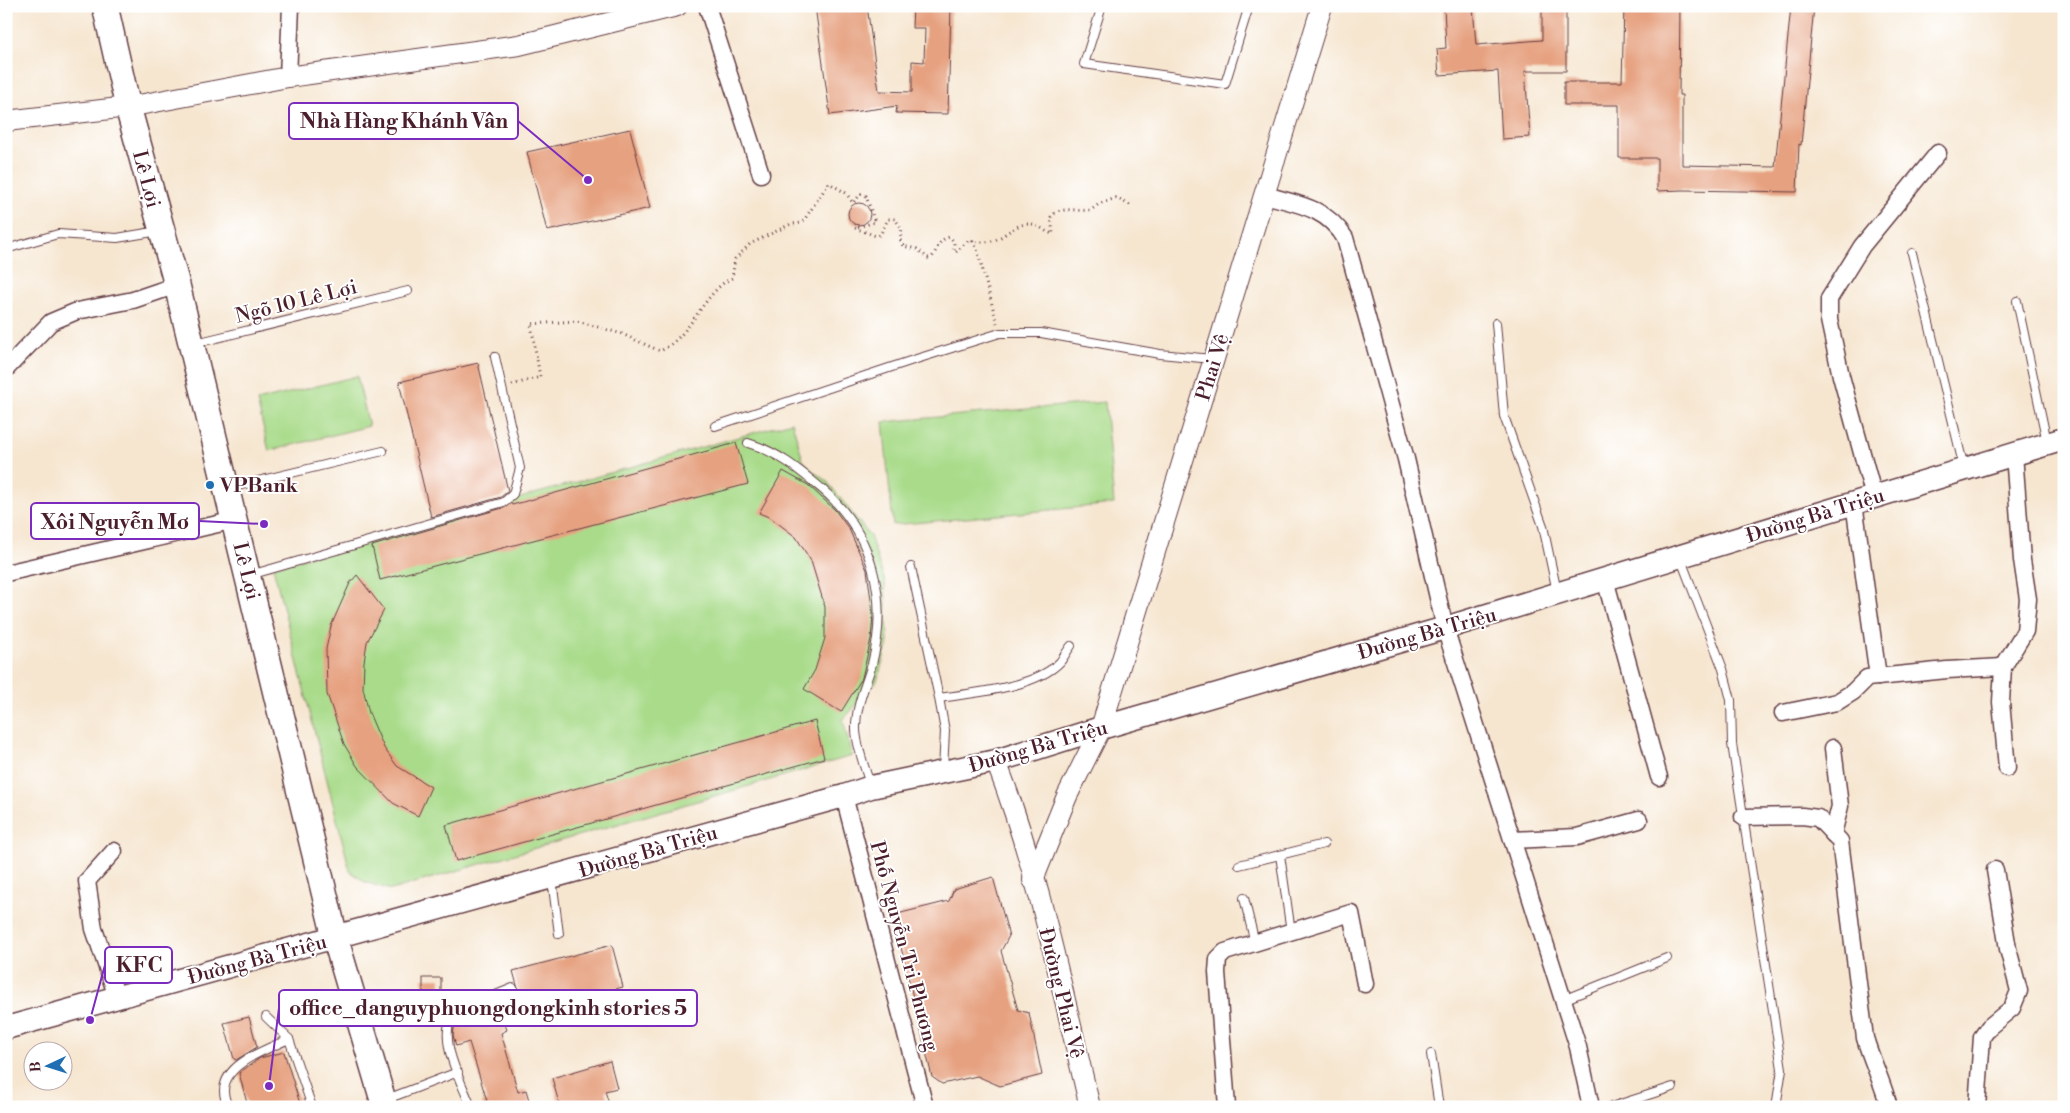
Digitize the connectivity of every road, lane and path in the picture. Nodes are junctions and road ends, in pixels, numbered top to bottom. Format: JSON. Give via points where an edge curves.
{"nodes":[{"id":1,"x":105,"y":6,"type":"edge"},
{"id":2,"x":290,"y":6,"type":"edge"},
{"id":3,"x":677,"y":6,"type":"edge"},
{"id":4,"x":707,"y":6,"type":"edge"},
{"id":5,"x":1102,"y":6,"type":"edge"},
{"id":6,"x":1249,"y":6,"type":"edge"},
{"id":7,"x":1322,"y":6,"type":"edge"},
{"id":8,"x":650,"y":10,"type":"edge"},
{"id":9,"x":288,"y":77,"type":"junction"},
{"id":10,"x":128,"y":107,"type":"junction"},
{"id":11,"x":6,"y":121,"type":"edge"},
{"id":12,"x":1938,"y":153,"type":"dead end"},
{"id":13,"x":762,"y":174,"type":"dead end"},
{"id":14,"x":1265,"y":195,"type":"junction"},
{"id":15,"x":1132,"y":206,"type":"dead end"},
{"id":16,"x":162,"y":230,"type":"junction"},
{"id":17,"x":972,"y":240,"type":"junction"},
{"id":18,"x":6,"y":249,"type":"edge"},
{"id":19,"x":1912,"y":253,"type":"dead end"},
{"id":20,"x":177,"y":285,"type":"junction"},
{"id":21,"x":408,"y":291,"type":"dead end"},
{"id":22,"x":2017,"y":301,"type":"dead end"},
{"id":23,"x":1496,"y":324,"type":"dead end"},
{"id":24,"x":1000,"y":333,"type":"junction"},
{"id":25,"x":191,"y":344,"type":"junction"},
{"id":26,"x":495,"y":357,"type":"dead end"},
{"id":27,"x":1214,"y":359,"type":"junction"},
{"id":28,"x":6,"y":369,"type":"edge"},
{"id":29,"x":502,"y":388,"type":"junction"},
{"id":30,"x":715,"y":426,"type":"dead end"},
{"id":31,"x":2056,"y":442,"type":"edge"},
{"id":32,"x":748,"y":443,"type":"dead end"},
{"id":33,"x":383,"y":451,"type":"dead end"},
{"id":34,"x":2014,"y":454,"type":"junction"},
{"id":35,"x":1964,"y":470,"type":"junction"},
{"id":36,"x":227,"y":489,"type":"junction"},
{"id":37,"x":1864,"y":500,"type":"junction"},
{"id":38,"x":235,"y":520,"type":"junction"},
{"id":39,"x":1680,"y":556,"type":"junction"},
{"id":40,"x":911,"y":567,"type":"dead end"},
{"id":41,"x":6,"y":573,"type":"edge"},
{"id":42,"x":248,"y":575,"type":"junction"},
{"id":43,"x":1606,"y":579,"type":"junction"},
{"id":44,"x":1558,"y":594,"type":"junction"},
{"id":45,"x":1445,"y":628,"type":"junction"},
{"id":46,"x":1071,"y":646,"type":"dead end"},
{"id":47,"x":2003,"y":667,"type":"junction"},
{"id":48,"x":1878,"y":678,"type":"junction"},
{"id":49,"x":940,"y":698,"type":"junction"},
{"id":50,"x":1784,"y":713,"type":"dead end"},
{"id":51,"x":1101,"y":728,"type":"junction"},
{"id":52,"x":1833,"y":748,"type":"dead end"},
{"id":53,"x":996,"y":761,"type":"junction"},
{"id":54,"x":2008,"y":768,"type":"dead end"},
{"id":55,"x":943,"y":772,"type":"junction"},
{"id":56,"x":1659,"y":777,"type":"dead end"},
{"id":57,"x":871,"y":787,"type":"junction"},
{"id":58,"x":844,"y":796,"type":"junction"},
{"id":59,"x":1743,"y":817,"type":"junction"},
{"id":60,"x":1639,"y":820,"type":"dead end"},
{"id":61,"x":1834,"y":834,"type":"junction"},
{"id":62,"x":1512,"y":840,"type":"junction"},
{"id":63,"x":1324,"y":844,"type":"dead end"},
{"id":64,"x":114,"y":851,"type":"dead end"},
{"id":65,"x":1280,"y":855,"type":"junction"},
{"id":66,"x":1239,"y":865,"type":"dead end"},
{"id":67,"x":1995,"y":870,"type":"dead end"},
{"id":68,"x":552,"y":878,"type":"junction"},
{"id":69,"x":1033,"y":880,"type":"junction"},
{"id":70,"x":1244,"y":898,"type":"dead end"},
{"id":71,"x":1291,"y":932,"type":"junction"},
{"id":72,"x":559,"y":934,"type":"dead end"},
{"id":73,"x":336,"y":937,"type":"junction"},
{"id":74,"x":1255,"y":943,"type":"junction"},
{"id":75,"x":1668,"y":958,"type":"dead end"},
{"id":76,"x":1365,"y":984,"type":"dead end"},
{"id":77,"x":514,"y":988,"type":"dead end"},
{"id":78,"x":116,"y":997,"type":"junction"},
{"id":79,"x":1563,"y":1000,"type":"junction"},
{"id":80,"x":266,"y":1017,"type":"dead end"},
{"id":81,"x":6,"y":1028,"type":"edge"},
{"id":82,"x":289,"y":1039,"type":"junction"},
{"id":83,"x":1431,"y":1054,"type":"dead end"},
{"id":84,"x":458,"y":1072,"type":"junction"},
{"id":85,"x":1672,"y":1087,"type":"dead end"},
{"id":86,"x":384,"y":1104,"type":"edge"},
{"id":87,"x":228,"y":1107,"type":"edge"},
{"id":88,"x":312,"y":1107,"type":"edge"},
{"id":89,"x":471,"y":1107,"type":"edge"},
{"id":90,"x":925,"y":1107,"type":"edge"},
{"id":91,"x":1090,"y":1107,"type":"edge"},
{"id":92,"x":1227,"y":1107,"type":"edge"},
{"id":93,"x":1439,"y":1107,"type":"edge"},
{"id":94,"x":1591,"y":1107,"type":"edge"},
{"id":95,"x":1611,"y":1107,"type":"edge"},
{"id":96,"x":1776,"y":1107,"type":"edge"},
{"id":97,"x":1889,"y":1107,"type":"edge"},
{"id":98,"x":1978,"y":1107,"type":"edge"}],
"edges":[{"from":1,"to":10,"type":"main road","name":"Lê Lợi"},
{"from":2,"to":9,"type":"street"},
{"from":3,"to":8,"type":"street"},
{"from":4,"to":13,"type":"street"},
{"from":5,"to":6,"type":"lane","via":[[1084,64],[1225,84]]},
{"from":7,"to":14,"type":"street","name":"Phai Vệ"},
{"from":8,"to":9,"type":"street","via":[[519,45]]},
{"from":9,"to":10,"type":"street"},
{"from":10,"to":11,"type":"street"},
{"from":10,"to":16,"type":"main road","name":"Lê Lợi"},
{"from":12,"to":37,"type":"street","via":[[1862,246],[1830,299],[1828,320]]},
{"from":14,"to":27,"type":"street","name":"Phai Vệ"},
{"from":14,"to":45,"type":"street","via":[[1323,214],[1336,224],[1345,238],[1406,459]]},
{"from":15,"to":17,"type":"path","via":[[1116,198],[1091,210],[1055,212],[1051,217],[1054,234],[1027,224],[1001,238],[981,243]]},
{"from":16,"to":18,"type":"lane","via":[[117,238],[58,234]]},
{"from":16,"to":20,"type":"main road","name":"Lê Lợi"},
{"from":17,"to":24,"type":"path"},
{"from":17,"to":29,"type":"path","via":[[964,242],[956,252],[954,242],[950,237],[946,238],[937,245],[932,257],[924,256],[917,249],[903,246],[900,238],[902,229],[895,219],[888,219],[876,236],[855,228],[875,222],[866,196],[861,194],[853,203],[846,193],[829,183],[802,223],[750,244],[738,255],[732,278],[722,283],[667,348],[660,351],[622,334],[578,321],[531,324],[540,376]]},
{"from":19,"to":35,"type":"lane"},
{"from":20,"to":25,"type":"main road","name":"Lê Lợi"},
{"from":20,"to":28,"type":"street","via":[[133,300],[77,311],[51,322]]},
{"from":21,"to":25,"type":"lane","name":"Ngõ 10 Lê Lợi"},
{"from":22,"to":31,"type":"lane"},
{"from":23,"to":44,"type":"lane","via":[[1504,416],[1543,526]]},
{"from":24,"to":27,"type":"lane","via":[[1041,333],[1160,354]]},
{"from":24,"to":30,"type":"lane"},
{"from":25,"to":36,"type":"main road","name":"Lê Lợi"},
{"from":26,"to":29,"type":"lane"},
{"from":27,"to":51,"type":"street","name":"Phai Vệ"},
{"from":29,"to":42,"type":"lane","via":[[520,468],[514,494],[504,502]]},
{"from":31,"to":34,"type":"main road","name":"Đường Bà Triệu"},
{"from":32,"to":57,"type":"lane","via":[[790,462],[830,496],[854,523],[874,568],[880,622],[872,663],[858,706],[856,729]]},
{"from":33,"to":36,"type":"lane"},
{"from":34,"to":35,"type":"main road","name":"Đường Bà Triệu"},
{"from":34,"to":47,"type":"street","via":[[2028,599],[2025,631]]},
{"from":35,"to":37,"type":"main road","name":"Đường Bà Triệu"},
{"from":36,"to":38,"type":"main road","name":"Lê Lợi"},
{"from":37,"to":39,"type":"main road","name":"Đường Bà Triệu"},
{"from":37,"to":48,"type":"street"},
{"from":38,"to":41,"type":"street"},
{"from":38,"to":42,"type":"main road","name":"Lê Lợi"},
{"from":39,"to":43,"type":"main road","name":"Đường Bà Triệu"},
{"from":39,"to":59,"type":"lane","via":[[1723,669],[1731,700],[1732,744]]},
{"from":40,"to":49,"type":"lane"},
{"from":42,"to":73,"type":"main road","name":"Lê Lợi"},
{"from":43,"to":44,"type":"main road","name":"Đường Bà Triệu"},
{"from":43,"to":56,"type":"street"},
{"from":44,"to":45,"type":"main road","name":"Đường Bà Triệu"},
{"from":45,"to":51,"type":"main road","name":"Đường Bà Triệu"},
{"from":45,"to":62,"type":"street"},
{"from":46,"to":49,"type":"lane","via":[[1060,662],[1039,676],[985,691]]},
{"from":47,"to":48,"type":"street"},
{"from":47,"to":54,"type":"street","via":[[2001,702]]},
{"from":48,"to":50,"type":"street","via":[[1867,678],[1838,702]]},
{"from":49,"to":55,"type":"lane","via":[[944,732]]},
{"from":51,"to":53,"type":"main road","name":"Đường Bà Triệu"},
{"from":51,"to":69,"type":"street","via":[[1067,796]]},
{"from":52,"to":61,"type":"street","via":[[1840,806]]},
{"from":53,"to":55,"type":"main road","name":"Đường Bà Triệu"},
{"from":53,"to":69,"type":"street","name":"Đường Phai Vệ"},
{"from":55,"to":57,"type":"main road","name":"Đường Bà Triệu"},
{"from":57,"to":58,"type":"main road","name":"Đường Bà Triệu"},
{"from":58,"to":68,"type":"main road","name":"Đường Bà Triệu"},
{"from":58,"to":90,"type":"street","name":"Phố Nguyễn Tri Phương"},
{"from":59,"to":61,"type":"street","via":[[1818,818]]},
{"from":59,"to":96,"type":"lane","via":[[1782,1069]]},
{"from":60,"to":62,"type":"street","via":[[1576,837]]},
{"from":61,"to":97,"type":"street","via":[[1840,841],[1866,1038]]},
{"from":62,"to":79,"type":"street"},
{"from":63,"to":65,"type":"lane"},
{"from":64,"to":78,"type":"street","via":[[87,881],[94,929]]},
{"from":65,"to":66,"type":"lane"},
{"from":65,"to":71,"type":"lane"},
{"from":67,"to":98,"type":"street","via":[[2008,949],[2019,991],[2012,1008],[1989,1026],[1982,1038]]},
{"from":68,"to":72,"type":"lane"},
{"from":68,"to":73,"type":"main road","name":"Đường Bà Triệu"},
{"from":69,"to":91,"type":"street","name":"Đường Phai Vệ"},
{"from":70,"to":74,"type":"lane"},
{"from":71,"to":74,"type":"street"},
{"from":71,"to":76,"type":"street","via":[[1351,913]]},
{"from":73,"to":78,"type":"main road","name":"Đường Bà Triệu"},
{"from":73,"to":86,"type":"main road","name":"Lê Lợi"},
{"from":74,"to":92,"type":"street","via":[[1225,952],[1218,959],[1217,990]]},
{"from":75,"to":79,"type":"lane"},
{"from":77,"to":84,"type":"lane","via":[[454,1012],[447,1036]]},
{"from":78,"to":81,"type":"main road","name":"Đường Bà Triệu"},
{"from":79,"to":94,"type":"street","via":[[1578,1047]]},
{"from":80,"to":82,"type":"lane"},
{"from":82,"to":87,"type":"lane","via":[[238,1064],[226,1081],[224,1091]]},
{"from":82,"to":88,"type":"lane"},
{"from":83,"to":93,"type":"lane"},
{"from":84,"to":86,"type":"lane"},
{"from":84,"to":89,"type":"lane"},
{"from":85,"to":95,"type":"lane"}]}
